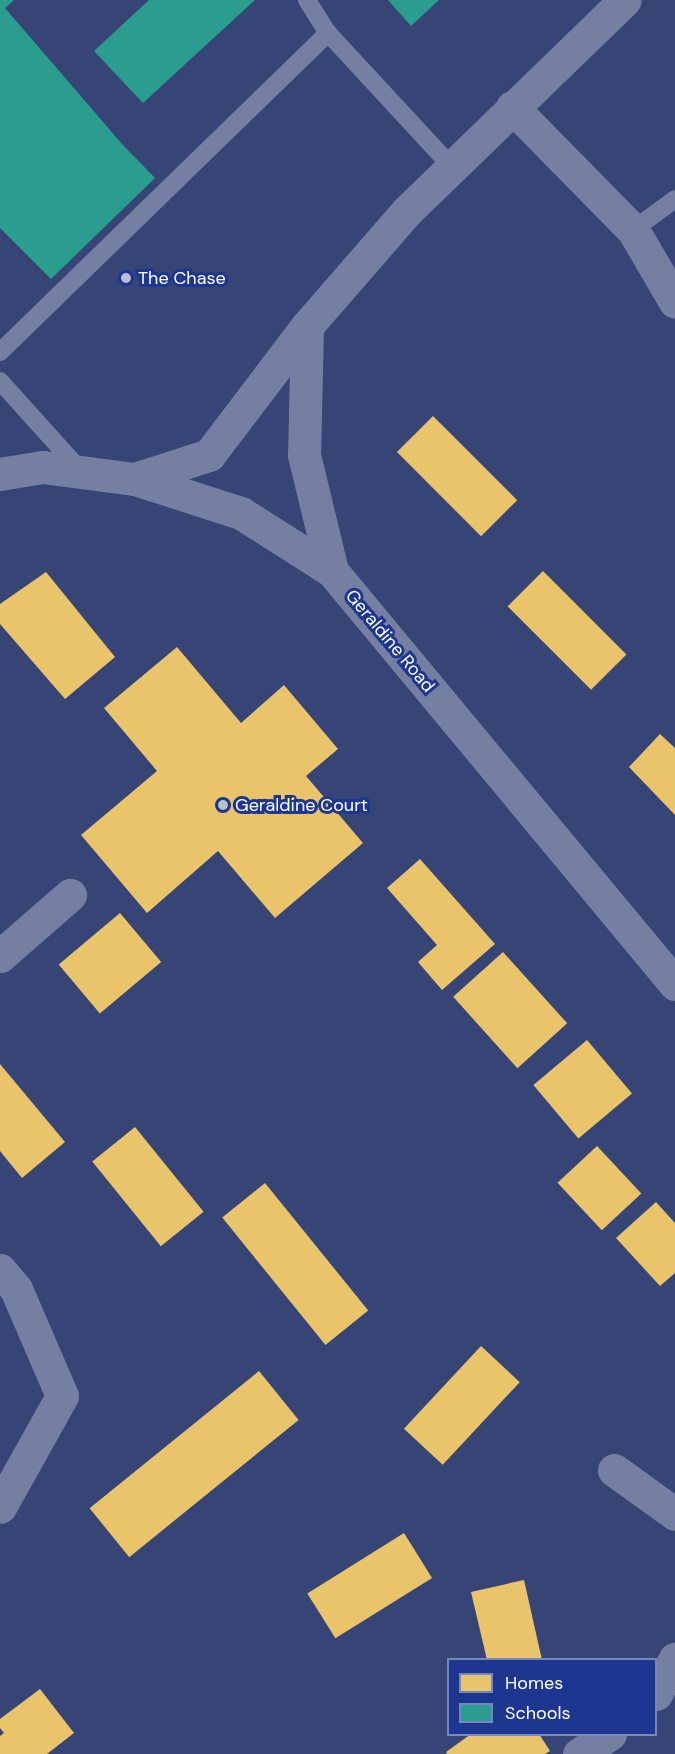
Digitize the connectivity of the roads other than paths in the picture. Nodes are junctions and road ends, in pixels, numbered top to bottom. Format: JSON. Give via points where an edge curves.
{"nodes":[{"id":1,"x":307,"y":0,"type":"edge"},
{"id":2,"x":625,"y":0,"type":"edge"},
{"id":3,"x":328,"y":33,"type":"junction"},
{"id":4,"x":512,"y":107,"type":"junction"},
{"id":5,"x":452,"y":167,"type":"junction"},
{"id":6,"x":675,"y":199,"type":"edge"},
{"id":7,"x":633,"y":231,"type":"junction"},
{"id":8,"x":675,"y":302,"type":"edge"},
{"id":9,"x":307,"y":326,"type":"junction"},
{"id":10,"x":0,"y":352,"type":"edge"},
{"id":11,"x":0,"y":381,"type":"edge"},
{"id":12,"x":81,"y":471,"type":"junction"},
{"id":13,"x":0,"y":474,"type":"edge"},
{"id":14,"x":135,"y":479,"type":"junction"},
{"id":15,"x":332,"y":571,"type":"junction"},
{"id":16,"x":70,"y":895,"type":"dead end"},
{"id":17,"x":0,"y":956,"type":"edge"},
{"id":18,"x":675,"y":984,"type":"edge"},
{"id":19,"x":0,"y":1270,"type":"edge"},
{"id":20,"x":614,"y":1470,"type":"dead end"},
{"id":21,"x":0,"y":1507,"type":"edge"},
{"id":22,"x":675,"y":1514,"type":"edge"},
{"id":23,"x":675,"y":1659,"type":"edge"},
{"id":24,"x":657,"y":1692,"type":"edge"},
{"id":25,"x":607,"y":1736,"type":"edge"},
{"id":26,"x":579,"y":1754,"type":"edge"}],
"edges":[{"from":1,"to":3,"type":"lane"},
{"from":2,"to":4,"type":"street"},
{"from":3,"to":5,"type":"lane"},
{"from":3,"to":10,"type":"lane"},
{"from":4,"to":5,"type":"street"},
{"from":4,"to":7,"type":"street"},
{"from":5,"to":9,"type":"street","via":[[407,211]]},
{"from":6,"to":7,"type":"lane"},
{"from":7,"to":8,"type":"street"},
{"from":9,"to":14,"type":"street","via":[[209,455]]},
{"from":9,"to":15,"type":"street","via":[[304,455]]},
{"from":11,"to":12,"type":"lane"},
{"from":12,"to":13,"type":"street","name":"Geraldine Road","via":[[42,467]]},
{"from":12,"to":14,"type":"street","name":"Geraldine Road"},
{"from":14,"to":15,"type":"street","name":"Geraldine Road","via":[[241,513]]},
{"from":15,"to":18,"type":"street","name":"Geraldine Road"},
{"from":16,"to":17,"type":"street"},
{"from":19,"to":21,"type":"street","via":[[15,1289],[62,1396]]},
{"from":20,"to":22,"type":"street"},
{"from":23,"to":24,"type":"street"},
{"from":25,"to":26,"type":"street"}]}
